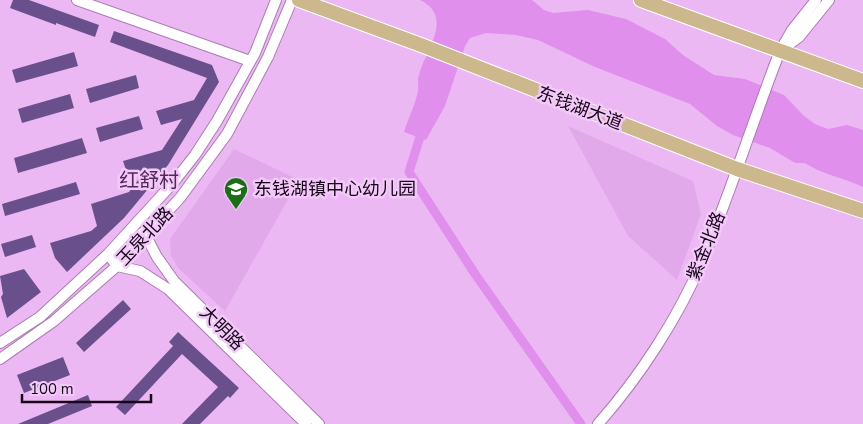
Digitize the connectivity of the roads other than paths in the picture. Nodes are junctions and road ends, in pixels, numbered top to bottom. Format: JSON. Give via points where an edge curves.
{"nodes":[{"id":1,"x":77,"y":0,"type":"edge"},
{"id":2,"x":276,"y":0,"type":"edge"},
{"id":3,"x":292,"y":0,"type":"edge"},
{"id":4,"x":299,"y":0,"type":"edge"},
{"id":5,"x":641,"y":0,"type":"edge"},
{"id":6,"x":816,"y":0,"type":"edge"},
{"id":7,"x":829,"y":0,"type":"edge"},
{"id":8,"x":780,"y":51,"type":"junction"},
{"id":9,"x":250,"y":61,"type":"junction"},
{"id":10,"x":863,"y":80,"type":"edge"},
{"id":11,"x":737,"y":169,"type":"junction"},
{"id":12,"x":863,"y":210,"type":"edge"},
{"id":13,"x":134,"y":226,"type":"junction"},
{"id":14,"x":146,"y":236,"type":"junction"},
{"id":15,"x":108,"y":254,"type":"junction"},
{"id":16,"x":118,"y":266,"type":"junction"},
{"id":17,"x":0,"y":343,"type":"edge"},
{"id":18,"x":0,"y":359,"type":"edge"},
{"id":19,"x":599,"y":423,"type":"edge"},
{"id":20,"x":306,"y":424,"type":"edge"},
{"id":21,"x":319,"y":424,"type":"edge"}],
"edges":[{"from":1,"to":9,"type":"street"},
{"from":2,"to":9,"type":"street","name":"玉泉北路"},
{"from":3,"to":14,"type":"street","name":"玉泉北路","via":[[268,57],[227,134],[180,198]]},
{"from":4,"to":11,"type":"main road","name":"东钱湖大道"},
{"from":5,"to":8,"type":"main road"},
{"from":6,"to":8,"type":"street","name":"紫金北路"},
{"from":7,"to":8,"type":"street","via":[[799,36]]},
{"from":8,"to":10,"type":"main road"},
{"from":8,"to":11,"type":"street","name":"紫金北路"},
{"from":9,"to":13,"type":"street","name":"玉泉北路","via":[[195,155]]},
{"from":11,"to":12,"type":"main road","name":"东钱湖大道"},
{"from":11,"to":19,"type":"street","name":"紫金北路","via":[[702,262],[685,297],[642,368]]},
{"from":13,"to":14,"type":"street","name":"大明路"},
{"from":13,"to":15,"type":"street","name":"玉泉北路"},
{"from":14,"to":16,"type":"street","name":"玉泉北路"},
{"from":14,"to":21,"type":"street","name":"大明路","via":[[156,257],[174,281]]},
{"from":15,"to":16,"type":"street"},
{"from":15,"to":17,"type":"street","name":"玉泉北路","via":[[40,317]]},
{"from":16,"to":18,"type":"street","name":"玉泉北路","via":[[54,321]]},
{"from":16,"to":20,"type":"street","name":"大明路","via":[[140,271],[168,289]]}]}
